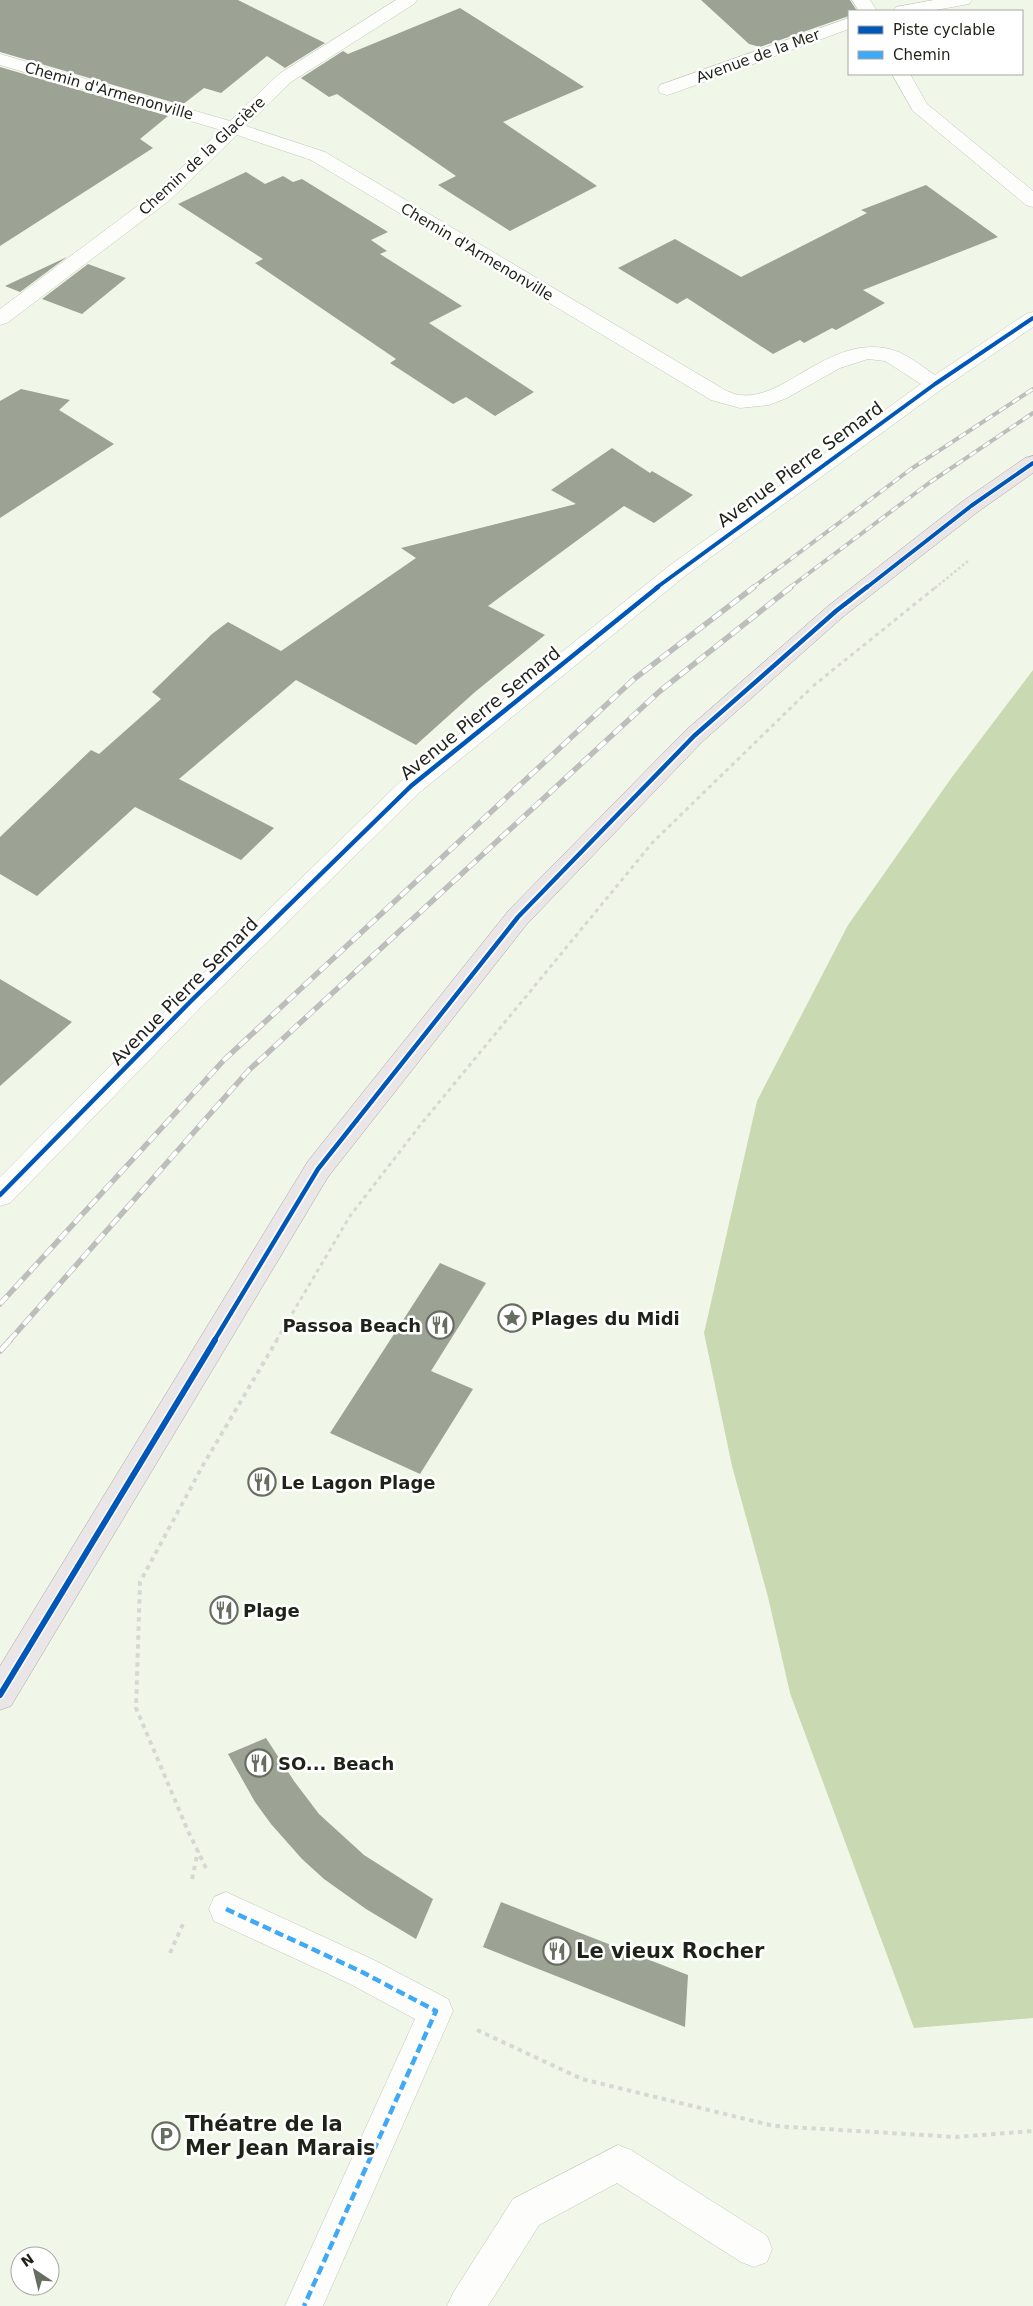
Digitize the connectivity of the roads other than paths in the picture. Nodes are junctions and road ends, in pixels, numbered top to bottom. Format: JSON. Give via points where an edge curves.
{"nodes":[{"id":1,"x":408,"y":0,"type":"edge"},
{"id":2,"x":963,"y":0,"type":"edge"},
{"id":3,"x":908,"y":10,"type":"edge"},
{"id":4,"x":848,"y":23,"type":"edge"},
{"id":5,"x":0,"y":59,"type":"edge"},
{"id":6,"x":902,"y":75,"type":"edge"},
{"id":7,"x":667,"y":89,"type":"dead end"},
{"id":8,"x":232,"y":127,"type":"junction"},
{"id":9,"x":1033,"y":201,"type":"edge"},
{"id":10,"x":1033,"y":318,"type":"edge"},
{"id":11,"x":0,"y":319,"type":"edge"},
{"id":12,"x":935,"y":384,"type":"junction"},
{"id":13,"x":1033,"y":463,"type":"edge"},
{"id":14,"x":0,"y":1195,"type":"edge"},
{"id":15,"x":0,"y":1695,"type":"edge"},
{"id":16,"x":226,"y":1909,"type":"road end"},
{"id":17,"x":754,"y":2249,"type":"dead end"},
{"id":18,"x":304,"y":2306,"type":"edge"},
{"id":19,"x":466,"y":2306,"type":"edge"}],
"edges":[{"from":1,"to":8,"type":"street","name":"Chemin de la Glacière","via":[[285,78]]},
{"from":2,"to":3,"type":"street"},
{"from":4,"to":7,"type":"street","name":"Avenue de la Mer"},
{"from":5,"to":8,"type":"street","name":"Chemin d'Armenonville"},
{"from":6,"to":9,"type":"street","via":[[920,107]]},
{"from":8,"to":11,"type":"street","name":"Chemin de la Glacière","via":[[163,196]]},
{"from":8,"to":12,"type":"street","name":"Chemin d'Armenonville","via":[[318,156],[718,395],[743,402],[774,398],[848,357],[864,352],[886,355]]},
{"from":10,"to":12,"type":"street","name":"Avenue Pierre Semard"},
{"from":12,"to":14,"type":"street","name":"Avenue Pierre Semard","via":[[677,571],[411,786],[191,1001]]},
{"from":13,"to":15,"type":"main road","via":[[836,611],[694,736],[518,918],[318,1169]]},
{"from":16,"to":18,"type":"street","via":[[362,1972],[436,2011]]},
{"from":17,"to":19,"type":"street","via":[[618,2163],[526,2212]]}]}
